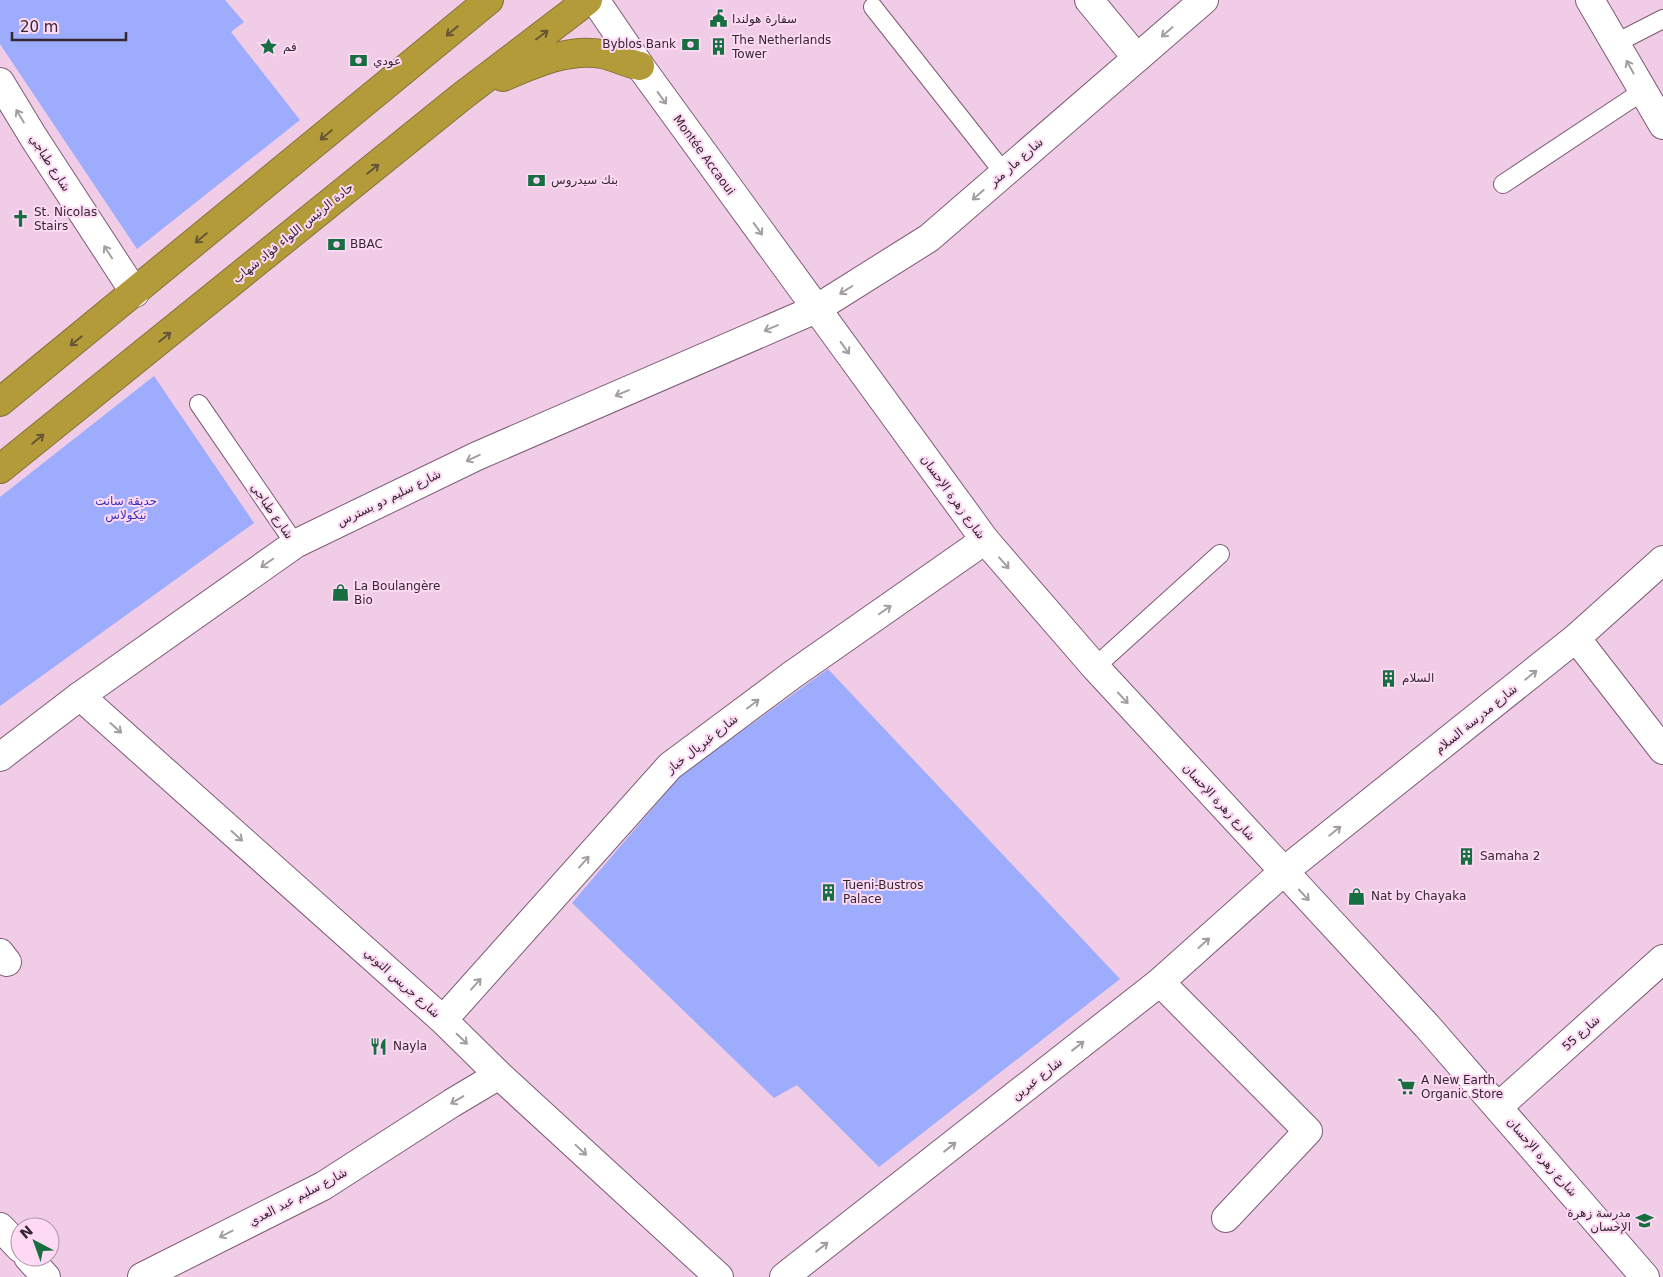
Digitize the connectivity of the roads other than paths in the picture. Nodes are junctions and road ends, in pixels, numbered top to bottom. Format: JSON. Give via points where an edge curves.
{"nodes":[{"id":1,"x":489,"y":0,"type":"edge"},
{"id":2,"x":588,"y":0,"type":"edge"},
{"id":3,"x":595,"y":0,"type":"edge"},
{"id":4,"x":1089,"y":0,"type":"edge"},
{"id":5,"x":1204,"y":0,"type":"edge"},
{"id":6,"x":1590,"y":0,"type":"edge"},
{"id":7,"x":873,"y":7,"type":"dead end"},
{"id":8,"x":1663,"y":19,"type":"edge"},
{"id":9,"x":1616,"y":43,"type":"junction"},
{"id":10,"x":1137,"y":58,"type":"junction"},
{"id":11,"x":640,"y":66,"type":"junction"},
{"id":12,"x":0,"y":82,"type":"edge"},
{"id":13,"x":1643,"y":91,"type":"junction"},
{"id":14,"x":461,"y":97,"type":"junction"},
{"id":15,"x":1663,"y":125,"type":"edge"},
{"id":16,"x":1004,"y":172,"type":"junction"},
{"id":17,"x":1503,"y":184,"type":"dead end"},
{"id":18,"x":135,"y":293,"type":"junction"},
{"id":19,"x":816,"y":308,"type":"junction"},
{"id":20,"x":0,"y":402,"type":"edge"},
{"id":21,"x":198,"y":404,"type":"dead end"},
{"id":22,"x":0,"y":469,"type":"edge"},
{"id":23,"x":985,"y":540,"type":"junction"},
{"id":24,"x":295,"y":544,"type":"junction"},
{"id":25,"x":1220,"y":554,"type":"dead end"},
{"id":26,"x":1663,"y":560,"type":"edge"},
{"id":27,"x":1576,"y":638,"type":"junction"},
{"id":28,"x":1095,"y":668,"type":"junction"},
{"id":29,"x":80,"y":696,"type":"junction"},
{"id":30,"x":1663,"y":750,"type":"edge"},
{"id":31,"x":0,"y":757,"type":"edge"},
{"id":32,"x":1283,"y":872,"type":"junction"},
{"id":33,"x":1663,"y":958,"type":"edge"},
{"id":34,"x":1160,"y":982,"type":"junction"},
{"id":35,"x":443,"y":1020,"type":"junction"},
{"id":36,"x":499,"y":1075,"type":"junction"},
{"id":37,"x":1498,"y":1107,"type":"junction"},
{"id":38,"x":1226,"y":1218,"type":"dead end"},
{"id":39,"x":0,"y":1227,"type":"edge"},
{"id":40,"x":10,"y":1238,"type":"edge"},
{"id":41,"x":37,"y":1267,"type":"edge"},
{"id":42,"x":46,"y":1277,"type":"edge"},
{"id":43,"x":142,"y":1277,"type":"edge"},
{"id":44,"x":719,"y":1277,"type":"edge"},
{"id":45,"x":784,"y":1277,"type":"edge"},
{"id":46,"x":1645,"y":1277,"type":"edge"}],
"edges":[{"from":1,"to":18,"type":"highway","one_way":true},
{"from":14,"to":2,"type":"highway","name":"جادة الرئيس اللواء فؤاد شهاب","one_way":true},
{"from":3,"to":11,"type":"street","name":"Montée Accaoui"},
{"from":4,"to":10,"type":"street"},
{"from":5,"to":10,"type":"street","name":"شارع مار متر","one_way":true},
{"from":6,"to":9,"type":"street"},
{"from":7,"to":16,"type":"lane"},
{"from":8,"to":9,"type":"lane"},
{"from":13,"to":9,"type":"street","one_way":true},
{"from":10,"to":16,"type":"street","name":"شارع مار متر"},
{"from":11,"to":14,"type":"highway","via":[[603,54],[569,55],[542,61]]},
{"from":11,"to":19,"type":"street","name":"Montée Accaoui","one_way":true},
{"from":18,"to":12,"type":"street","name":"شارع طباجي","one_way":true},
{"from":13,"to":15,"type":"street"},
{"from":13,"to":17,"type":"lane"},
{"from":22,"to":14,"type":"highway","name":"جادة الرئيس اللواء فؤاد شهاب","one_way":true},
{"from":16,"to":19,"type":"street","name":"شارع مار متر","one_way":true,"via":[[929,238]]},
{"from":18,"to":20,"type":"highway","one_way":true},
{"from":19,"to":23,"type":"street","name":"شارع زهرة الإحسان","one_way":true},
{"from":19,"to":24,"type":"street","name":"شارع سليم دو بسترس","one_way":true,"via":[[477,456]]},
{"from":21,"to":24,"type":"lane","name":"شارع طباجي"},
{"from":23,"to":28,"type":"street","name":"شارع زهرة الإحسان","one_way":true},
{"from":35,"to":23,"type":"street","name":"شارع غبريال خباز","one_way":true,"via":[[670,766],[792,675]]},
{"from":24,"to":29,"type":"street","name":"شارع سليم دو بسترس","one_way":true},
{"from":25,"to":28,"type":"lane"},
{"from":26,"to":27,"type":"street","name":"شارع مدرسة السلام"},
{"from":27,"to":30,"type":"street"},
{"from":32,"to":27,"type":"street","name":"شارع مدرسة السلام","one_way":true},
{"from":28,"to":32,"type":"street","name":"شارع زهرة الإحسان","one_way":true},
{"from":29,"to":31,"type":"street","name":"شارع سليم دو بسترس"},
{"from":29,"to":35,"type":"street","name":"شارع جريس التوني","one_way":true},
{"from":34,"to":32,"type":"street","name":"شارع عبرين","one_way":true},
{"from":32,"to":37,"type":"street","name":"شارع زهرة الإحسان","one_way":true},
{"from":33,"to":37,"type":"street","name":"شارع 55"},
{"from":34,"to":38,"type":"street","via":[[1308,1131]]},
{"from":45,"to":34,"type":"street","name":"شارع عبرين","one_way":true},
{"from":35,"to":36,"type":"street","name":"شارع جريس التوني","one_way":true},
{"from":36,"to":43,"type":"street","name":"شارع سليم عبد العدي","one_way":true,"via":[[323,1186]]},
{"from":36,"to":44,"type":"street","name":"شارع جريس التوني","one_way":true},
{"from":37,"to":46,"type":"street","name":"شارع زهرة الإحسان"},
{"from":39,"to":40,"type":"street"},
{"from":41,"to":42,"type":"street"}]}
